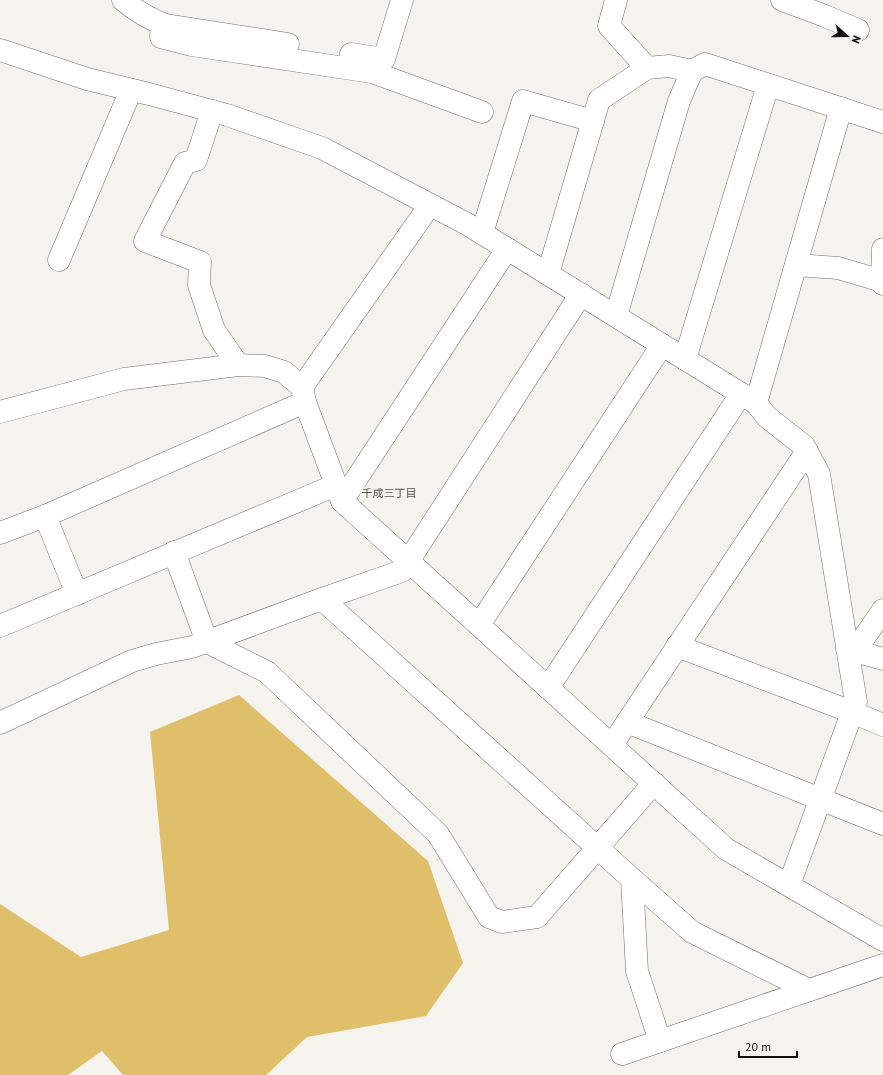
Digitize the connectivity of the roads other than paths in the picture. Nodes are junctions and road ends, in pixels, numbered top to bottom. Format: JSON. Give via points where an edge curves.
{"nodes":[{"id":1,"x":123,"y":0,"type":"edge"},
{"id":2,"x":402,"y":0,"type":"edge"},
{"id":3,"x":616,"y":0,"type":"edge"},
{"id":4,"x":782,"y":0,"type":"edge"},
{"id":5,"x":162,"y":24,"type":"junction"},
{"id":6,"x":858,"y":30,"type":"dead end"},
{"id":7,"x":0,"y":50,"type":"edge"},
{"id":8,"x":647,"y":68,"type":"junction"},
{"id":9,"x":692,"y":71,"type":"junction"},
{"id":10,"x":768,"y":84,"type":"junction"},
{"id":11,"x":131,"y":90,"type":"junction"},
{"id":12,"x":842,"y":108,"type":"junction"},
{"id":13,"x":212,"y":111,"type":"junction"},
{"id":14,"x":482,"y":112,"type":"dead end"},
{"id":15,"x":593,"y":121,"type":"junction"},
{"id":16,"x":883,"y":122,"type":"edge"},
{"id":17,"x":430,"y":205,"type":"junction"},
{"id":18,"x":482,"y":233,"type":"junction"},
{"id":19,"x":508,"y":249,"type":"junction"},
{"id":20,"x":883,"y":249,"type":"edge"},
{"id":21,"x":59,"y":260,"type":"dead end"},
{"id":22,"x":796,"y":265,"type":"junction"},
{"id":23,"x":548,"y":274,"type":"junction"},
{"id":24,"x":882,"y":282,"type":"edge"},
{"id":25,"x":581,"y":294,"type":"junction"},
{"id":26,"x":616,"y":316,"type":"junction"},
{"id":27,"x":662,"y":345,"type":"junction"},
{"id":28,"x":684,"y":359,"type":"junction"},
{"id":29,"x":238,"y":365,"type":"junction"},
{"id":30,"x":304,"y":395,"type":"junction"},
{"id":31,"x":748,"y":398,"type":"junction"},
{"id":32,"x":0,"y":412,"type":"edge"},
{"id":33,"x":807,"y":451,"type":"junction"},
{"id":34,"x":339,"y":493,"type":"junction"},
{"id":35,"x":45,"y":516,"type":"junction"},
{"id":36,"x":0,"y":533,"type":"edge"},
{"id":37,"x":174,"y":552,"type":"junction"},
{"id":38,"x":408,"y":561,"type":"junction"},
{"id":39,"x":77,"y":594,"type":"junction"},
{"id":40,"x":322,"y":599,"type":"junction"},
{"id":41,"x":883,"y":610,"type":"edge"},
{"id":42,"x":479,"y":625,"type":"junction"},
{"id":43,"x":0,"y":626,"type":"edge"},
{"id":44,"x":206,"y":642,"type":"junction"},
{"id":45,"x":677,"y":646,"type":"junction"},
{"id":46,"x":851,"y":650,"type":"junction"},
{"id":47,"x":883,"y":659,"type":"edge"},
{"id":48,"x":548,"y":688,"type":"junction"},
{"id":49,"x":852,"y":712,"type":"junction"},
{"id":50,"x":0,"y":722,"type":"edge"},
{"id":51,"x":627,"y":722,"type":"junction"},
{"id":52,"x":883,"y":725,"type":"edge"},
{"id":53,"x":612,"y":745,"type":"junction"},
{"id":54,"x":654,"y":783,"type":"junction"},
{"id":55,"x":820,"y":799,"type":"junction"},
{"id":56,"x":883,"y":824,"type":"edge"},
{"id":57,"x":597,"y":848,"type":"junction"},
{"id":58,"x":632,"y":879,"type":"junction"},
{"id":59,"x":789,"y":885,"type":"junction"},
{"id":60,"x":883,"y":940,"type":"edge"},
{"id":61,"x":883,"y":965,"type":"edge"},
{"id":62,"x":809,"y":990,"type":"junction"},
{"id":63,"x":660,"y":1041,"type":"junction"},
{"id":64,"x":622,"y":1054,"type":"dead end"}],
"edges":[{"from":1,"to":5,"type":"street","via":[[134,10]]},
{"from":2,"to":5,"type":"street","via":[[384,59]]},
{"from":3,"to":8,"type":"street","via":[[609,26]]},
{"from":4,"to":6,"type":"street"},
{"from":5,"to":14,"type":"street","via":[[161,38],[372,72]]},
{"from":7,"to":11,"type":"street","via":[[87,79]]},
{"from":8,"to":9,"type":"street","via":[[669,66]]},
{"from":8,"to":15,"type":"street","via":[[599,100]]},
{"from":9,"to":10,"type":"street","via":[[705,64]]},
{"from":9,"to":26,"type":"street","via":[[679,101]]},
{"from":10,"to":12,"type":"street"},
{"from":10,"to":28,"type":"street"},
{"from":11,"to":13,"type":"street"},
{"from":11,"to":21,"type":"street"},
{"from":12,"to":16,"type":"street"},
{"from":12,"to":22,"type":"street"},
{"from":13,"to":17,"type":"street","via":[[322,148]]},
{"from":13,"to":29,"type":"street","via":[[196,160],[185,163],[145,241],[200,262],[199,285],[214,330]]},
{"from":15,"to":18,"type":"street","via":[[523,102]]},
{"from":15,"to":23,"type":"street"},
{"from":17,"to":18,"type":"street"},
{"from":17,"to":30,"type":"street"},
{"from":18,"to":19,"type":"street"},
{"from":19,"to":23,"type":"street"},
{"from":19,"to":34,"type":"street"},
{"from":20,"to":24,"type":"street"},
{"from":22,"to":24,"type":"street","via":[[838,268]]},
{"from":22,"to":31,"type":"street"},
{"from":23,"to":25,"type":"street"},
{"from":25,"to":26,"type":"street"},
{"from":25,"to":38,"type":"street"},
{"from":26,"to":27,"type":"street"},
{"from":27,"to":28,"type":"street"},
{"from":27,"to":42,"type":"street"},
{"from":28,"to":31,"type":"street"},
{"from":29,"to":30,"type":"street","via":[[265,366],[284,372]]},
{"from":29,"to":32,"type":"street","via":[[124,379]]},
{"from":30,"to":34,"type":"street"},
{"from":30,"to":35,"type":"street"},
{"from":31,"to":33,"type":"street"},
{"from":31,"to":48,"type":"street"},
{"from":33,"to":45,"type":"street"},
{"from":33,"to":46,"type":"street","via":[[819,474]]},
{"from":34,"to":37,"type":"street"},
{"from":34,"to":38,"type":"street"},
{"from":35,"to":36,"type":"street"},
{"from":35,"to":39,"type":"street"},
{"from":37,"to":39,"type":"street"},
{"from":37,"to":44,"type":"street"},
{"from":38,"to":40,"type":"street","via":[[402,570]]},
{"from":38,"to":42,"type":"street"},
{"from":39,"to":43,"type":"street"},
{"from":40,"to":44,"type":"street"},
{"from":40,"to":57,"type":"street"},
{"from":41,"to":46,"type":"street"},
{"from":42,"to":48,"type":"street"},
{"from":44,"to":50,"type":"street","via":[[132,661]]},
{"from":44,"to":57,"type":"street","via":[[267,672],[438,834],[489,917],[502,922],[537,917]]},
{"from":45,"to":49,"type":"street"},
{"from":45,"to":51,"type":"street"},
{"from":46,"to":47,"type":"street"},
{"from":46,"to":49,"type":"street","via":[[856,702]]},
{"from":48,"to":53,"type":"street"},
{"from":49,"to":52,"type":"street"},
{"from":49,"to":55,"type":"street"},
{"from":51,"to":53,"type":"street"},
{"from":51,"to":55,"type":"street"},
{"from":53,"to":54,"type":"street"},
{"from":54,"to":57,"type":"street"},
{"from":54,"to":59,"type":"street","via":[[726,849]]},
{"from":55,"to":56,"type":"street"},
{"from":55,"to":59,"type":"street"},
{"from":57,"to":58,"type":"street"},
{"from":58,"to":62,"type":"street","via":[[692,932]]},
{"from":58,"to":63,"type":"street","via":[[637,971]]},
{"from":59,"to":60,"type":"street"},
{"from":61,"to":62,"type":"street"},
{"from":62,"to":63,"type":"street"},
{"from":63,"to":64,"type":"street"}]}
